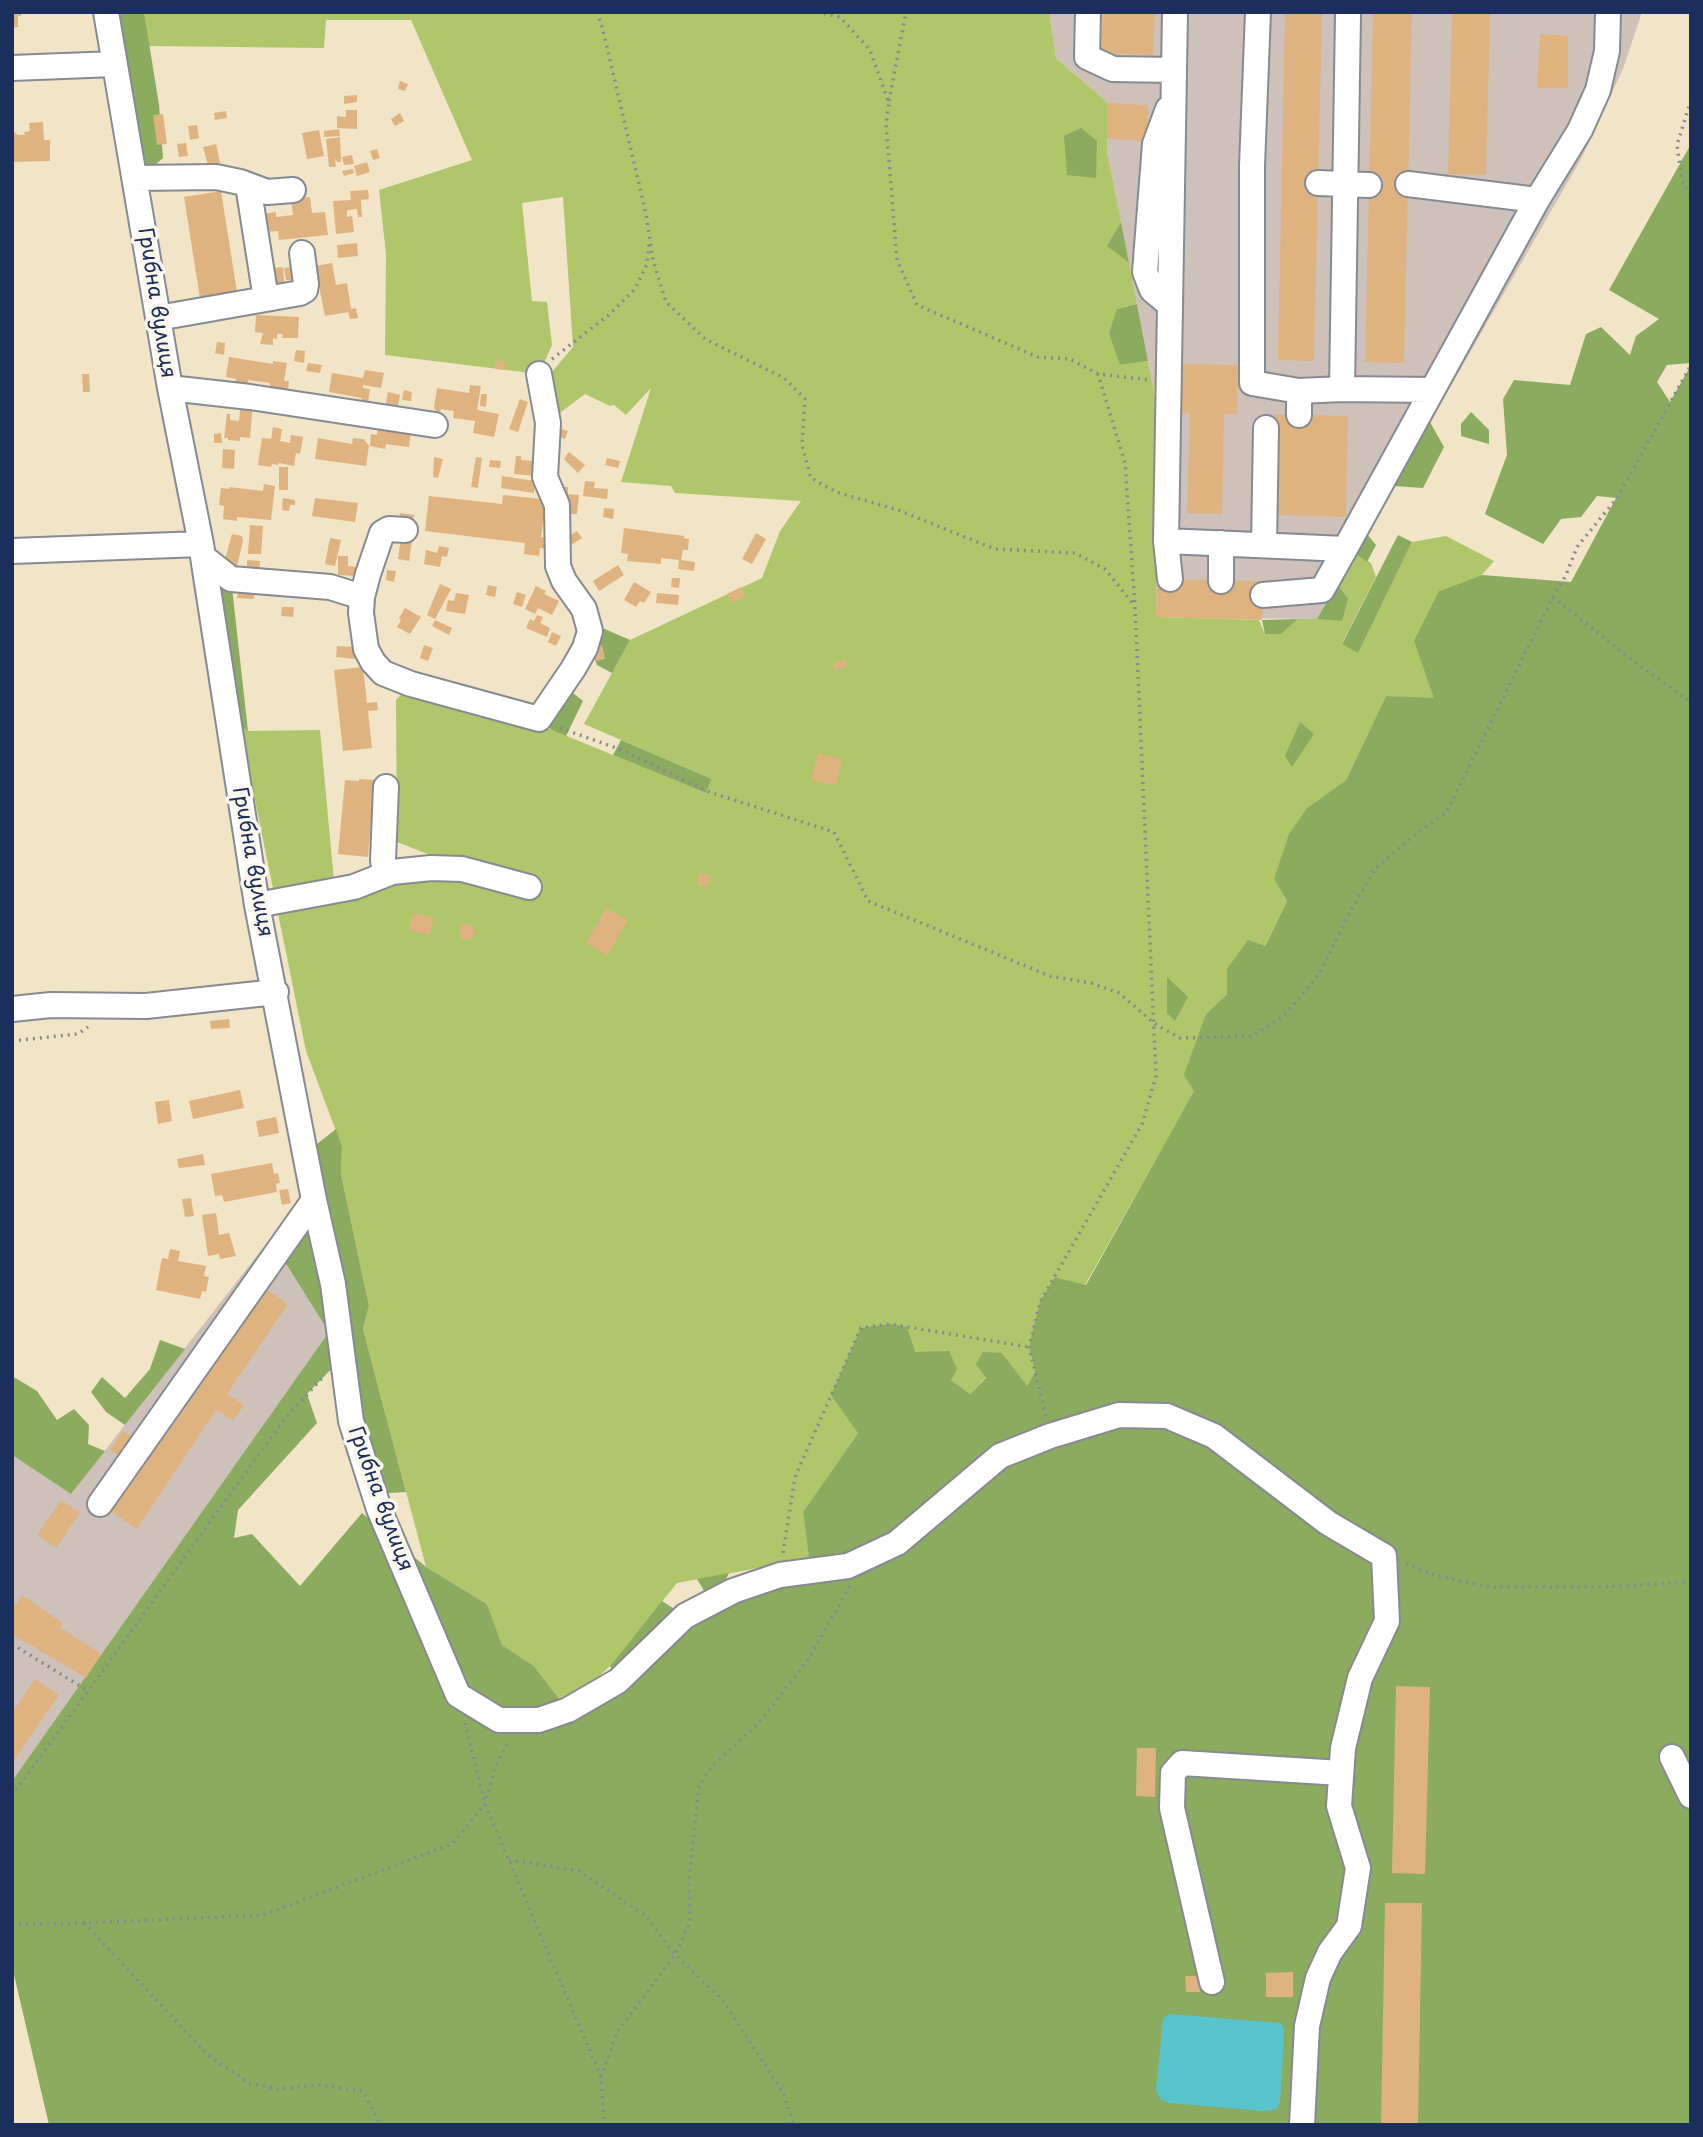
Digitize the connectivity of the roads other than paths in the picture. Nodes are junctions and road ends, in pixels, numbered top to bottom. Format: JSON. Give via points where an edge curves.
{"nodes":[{"id":1,"x":106,"y":12,"type":"edge"},
{"id":2,"x":1088,"y":12,"type":"edge"},
{"id":3,"x":1175,"y":12,"type":"edge"},
{"id":4,"x":1258,"y":12,"type":"edge"},
{"id":5,"x":1608,"y":12,"type":"edge"},
{"id":6,"x":1348,"y":15,"type":"dead end"},
{"id":7,"x":115,"y":64,"type":"junction"},
{"id":8,"x":12,"y":68,"type":"edge"},
{"id":9,"x":1174,"y":81,"type":"junction"},
{"id":10,"x":136,"y":178,"type":"junction"},
{"id":11,"x":1318,"y":183,"type":"dead end"},
{"id":12,"x":248,"y":184,"type":"junction"},
{"id":13,"x":1408,"y":184,"type":"dead end"},
{"id":14,"x":1357,"y":185,"type":"junction"},
{"id":15,"x":293,"y":190,"type":"dead end"},
{"id":16,"x":1537,"y":200,"type":"junction"},
{"id":17,"x":302,"y":253,"type":"dead end"},
{"id":18,"x":265,"y":299,"type":"junction"},
{"id":19,"x":158,"y":318,"type":"junction"},
{"id":20,"x":538,"y":374,"type":"road end"},
{"id":21,"x":170,"y":388,"type":"junction"},
{"id":22,"x":1342,"y":389,"type":"junction"},
{"id":23,"x":1432,"y":390,"type":"junction"},
{"id":24,"x":435,"y":425,"type":"dead end"},
{"id":25,"x":1266,"y":428,"type":"dead end"},
{"id":26,"x":405,"y":530,"type":"dead end"},
{"id":27,"x":1166,"y":541,"type":"junction"},
{"id":28,"x":1221,"y":543,"type":"junction"},
{"id":29,"x":1264,"y":545,"type":"junction"},
{"id":30,"x":1345,"y":548,"type":"junction"},
{"id":31,"x":12,"y":551,"type":"edge"},
{"id":32,"x":202,"y":551,"type":"junction"},
{"id":33,"x":231,"y":579,"type":"junction"},
{"id":34,"x":1170,"y":579,"type":"dead end"},
{"id":35,"x":1221,"y":580,"type":"dead end"},
{"id":36,"x":1263,"y":594,"type":"dead end"},
{"id":37,"x":362,"y":597,"type":"junction"},
{"id":38,"x":209,"y":598,"type":"junction"},
{"id":39,"x":386,"y":787,"type":"dead end"},
{"id":40,"x":385,"y":874,"type":"junction"},
{"id":41,"x":529,"y":887,"type":"dead end"},
{"id":42,"x":257,"y":905,"type":"junction"},
{"id":43,"x":276,"y":992,"type":"junction"},
{"id":44,"x":12,"y":1009,"type":"edge"},
{"id":45,"x":314,"y":1200,"type":"junction"},
{"id":46,"x":100,"y":1504,"type":"dead end"},
{"id":47,"x":1672,"y":1757,"type":"dead end"},
{"id":48,"x":1341,"y":1773,"type":"junction"},
{"id":49,"x":1691,"y":1796,"type":"edge"},
{"id":50,"x":1212,"y":1982,"type":"dead end"},
{"id":51,"x":1302,"y":2125,"type":"edge"}],
"edges":[{"from":1,"to":7,"type":"street","name":"Грибна вулиця"},
{"from":2,"to":9,"type":"street","via":[[1087,57],[1113,69]]},
{"from":3,"to":9,"type":"street"},
{"from":4,"to":22,"type":"street","via":[[1252,166],[1252,383],[1299,403]]},
{"from":5,"to":16,"type":"street","via":[[1607,51],[1598,90],[1580,130]]},
{"from":6,"to":14,"type":"street"},
{"from":7,"to":8,"type":"street"},
{"from":7,"to":10,"type":"street","name":"Грибна вулиця"},
{"from":9,"to":27,"type":"street"},
{"from":10,"to":12,"type":"street","via":[[216,177]]},
{"from":10,"to":19,"type":"street","name":"Грибна вулиця"},
{"from":11,"to":14,"type":"street"},
{"from":12,"to":15,"type":"street","via":[[267,192]]},
{"from":12,"to":18,"type":"street"},
{"from":13,"to":16,"type":"street"},
{"from":14,"to":22,"type":"street"},
{"from":16,"to":23,"type":"street"},
{"from":17,"to":18,"type":"street","via":[[305,290]]},
{"from":18,"to":19,"type":"street"},
{"from":19,"to":21,"type":"street","name":"Грибна вулиця"},
{"from":20,"to":37,"type":"street","via":[[548,423],[545,477],[556,505],[558,566],[584,609],[590,631],[573,669],[539,719],[383,673],[366,649]]},
{"from":21,"to":24,"type":"street"},
{"from":21,"to":32,"type":"street","name":"Грибна вулиця"},
{"from":22,"to":23,"type":"street"},
{"from":23,"to":30,"type":"street"},
{"from":25,"to":29,"type":"street"},
{"from":26,"to":37,"type":"street","via":[[382,533]]},
{"from":27,"to":28,"type":"street"},
{"from":27,"to":34,"type":"street"},
{"from":28,"to":29,"type":"street"},
{"from":28,"to":35,"type":"street"},
{"from":29,"to":30,"type":"street"},
{"from":30,"to":36,"type":"street","via":[[1322,590]]},
{"from":31,"to":32,"type":"street"},
{"from":32,"to":33,"type":"street"},
{"from":32,"to":38,"type":"street","name":"Грибна вулиця"},
{"from":33,"to":37,"type":"street","via":[[330,587]]},
{"from":33,"to":38,"type":"street"},
{"from":38,"to":42,"type":"street","name":"Грибна вулиця"},
{"from":39,"to":40,"type":"street"},
{"from":40,"to":41,"type":"street","via":[[454,868]]},
{"from":40,"to":42,"type":"street","via":[[354,887]]},
{"from":42,"to":43,"type":"street","name":"Грибна вулиця"},
{"from":43,"to":44,"type":"street","via":[[146,1006]]},
{"from":43,"to":45,"type":"street","name":"Грибна вулиця"},
{"from":45,"to":46,"type":"street"},
{"from":45,"to":48,"type":"street","name":"Грибна вулиця","via":[[333,1284],[351,1421],[379,1509],[458,1695],[499,1720],[540,1720],[568,1710],[618,1681],[685,1616],[733,1591],[780,1575],[848,1566],[897,1543],[1000,1456],[1119,1415],[1167,1416],[1214,1436],[1328,1523],[1384,1556],[1387,1621],[1360,1678]]},
{"from":47,"to":49,"type":"street"},
{"from":48,"to":50,"type":"street","via":[[1182,1763],[1173,1773],[1172,1808]]},
{"from":48,"to":51,"type":"street","via":[[1339,1806],[1358,1868],[1349,1926],[1318,1978],[1307,2026]]}]}
